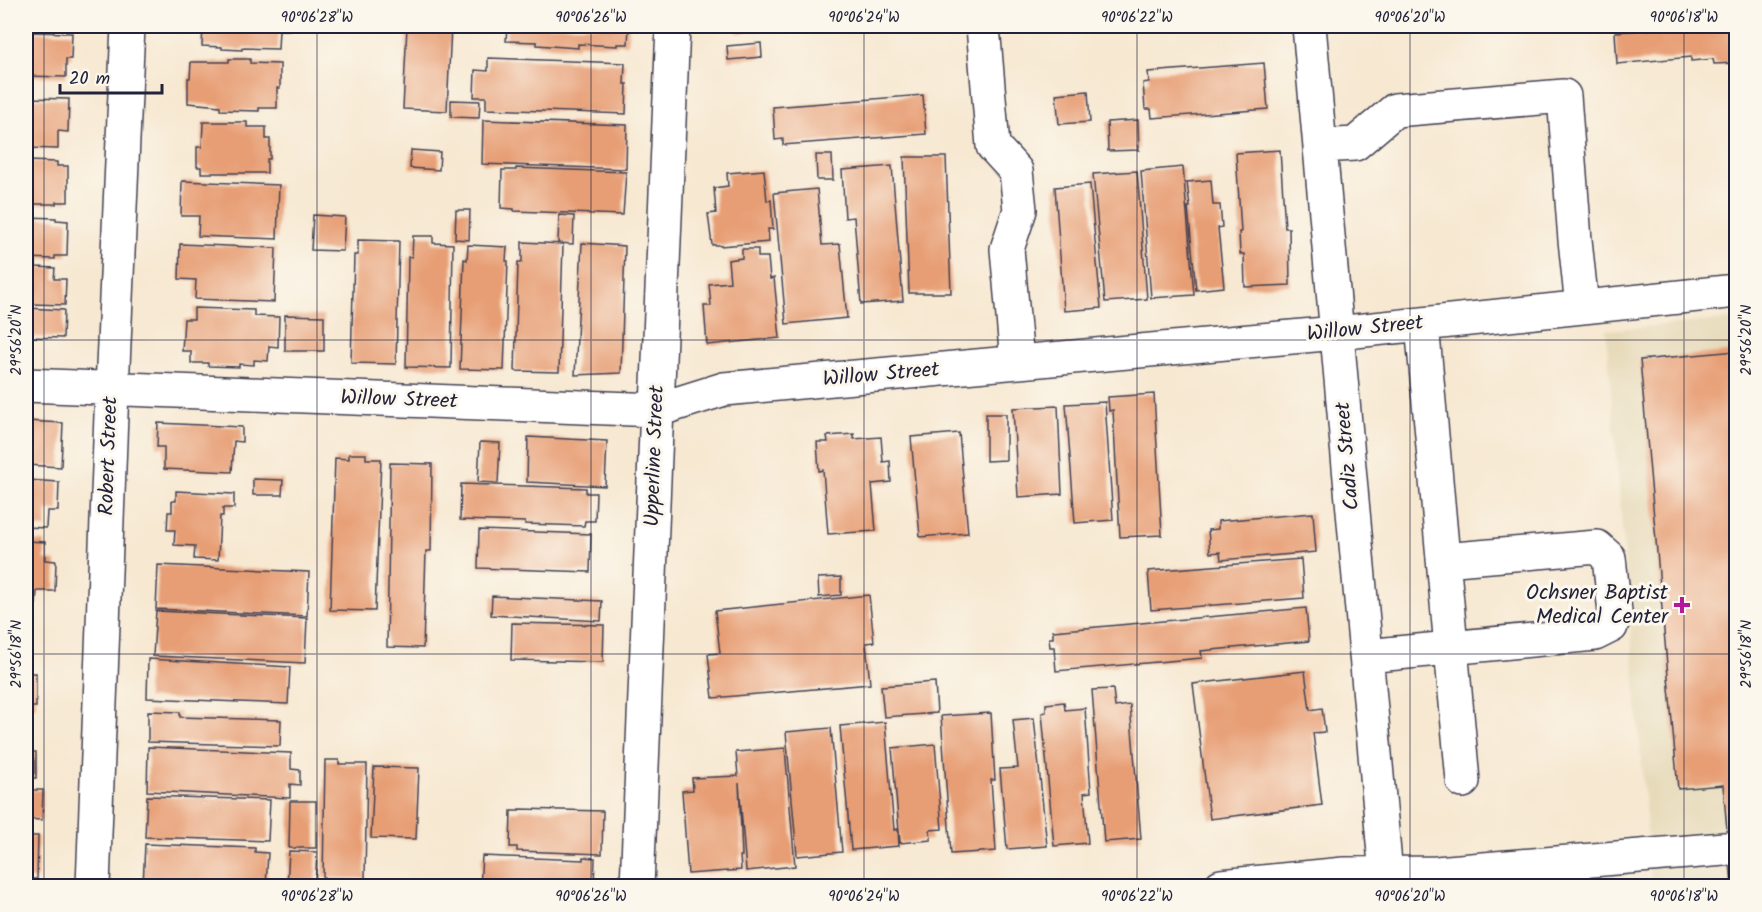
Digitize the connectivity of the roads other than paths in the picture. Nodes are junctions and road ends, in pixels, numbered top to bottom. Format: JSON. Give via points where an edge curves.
{"nodes":[{"id":1,"x":129,"y":26,"type":"edge"},
{"id":2,"x":673,"y":26,"type":"edge"},
{"id":3,"x":983,"y":26,"type":"edge"},
{"id":4,"x":1309,"y":26,"type":"edge"},
{"id":5,"x":1320,"y":146,"type":"junction"},
{"id":6,"x":1737,"y":291,"type":"edge"},
{"id":7,"x":1582,"y":307,"type":"junction"},
{"id":8,"x":1422,"y":324,"type":"junction"},
{"id":9,"x":1336,"y":333,"type":"junction"},
{"id":10,"x":1017,"y":362,"type":"junction"},
{"id":11,"x":26,"y":384,"type":"edge"},
{"id":12,"x":112,"y":389,"type":"junction"},
{"id":13,"x":657,"y":410,"type":"junction"},
{"id":14,"x":1443,"y":560,"type":"junction"},
{"id":15,"x":1452,"y":648,"type":"junction"},
{"id":16,"x":1366,"y":656,"type":"junction"},
{"id":17,"x":1463,"y":781,"type":"dead end"},
{"id":18,"x":1737,"y":848,"type":"edge"},
{"id":19,"x":1387,"y":880,"type":"edge"},
{"id":20,"x":93,"y":886,"type":"edge"},
{"id":21,"x":637,"y":886,"type":"edge"},
{"id":22,"x":1221,"y":886,"type":"edge"}],
"edges":[{"from":1,"to":12,"type":"street","name":"Robert Street"},
{"from":2,"to":13,"type":"street","name":"Upperline Street"},
{"from":3,"to":10,"type":"street","via":[[993,146],[1016,171],[1020,210],[1007,249]]},
{"from":4,"to":5,"type":"street","name":"Cadiz Street"},
{"from":5,"to":7,"type":"street","via":[[1355,144],[1395,110],[1564,96]]},
{"from":5,"to":9,"type":"street","name":"Cadiz Street"},
{"from":6,"to":7,"type":"street","name":"Willow Street"},
{"from":7,"to":8,"type":"street","name":"Willow Street"},
{"from":8,"to":9,"type":"street","name":"Willow Street"},
{"from":8,"to":14,"type":"street"},
{"from":9,"to":10,"type":"street","name":"Willow Street"},
{"from":9,"to":16,"type":"street","name":"Cadiz Street"},
{"from":10,"to":13,"type":"street","name":"Willow Street","via":[[724,389]]},
{"from":11,"to":12,"type":"street","name":"Willow Street"},
{"from":12,"to":13,"type":"street","name":"Willow Street"},
{"from":12,"to":20,"type":"street","name":"Robert Street"},
{"from":13,"to":21,"type":"street","name":"Upperline Street"},
{"from":14,"to":15,"type":"street"},
{"from":14,"to":15,"type":"street","via":[[1597,547],[1609,558],[1615,612],[1611,626],[1595,634]]},
{"from":15,"to":16,"type":"street"},
{"from":15,"to":17,"type":"street"},
{"from":16,"to":19,"type":"street","name":"Cadiz Street"},
{"from":18,"to":19,"type":"street"},
{"from":19,"to":22,"type":"street","via":[[1344,874]]}]}
